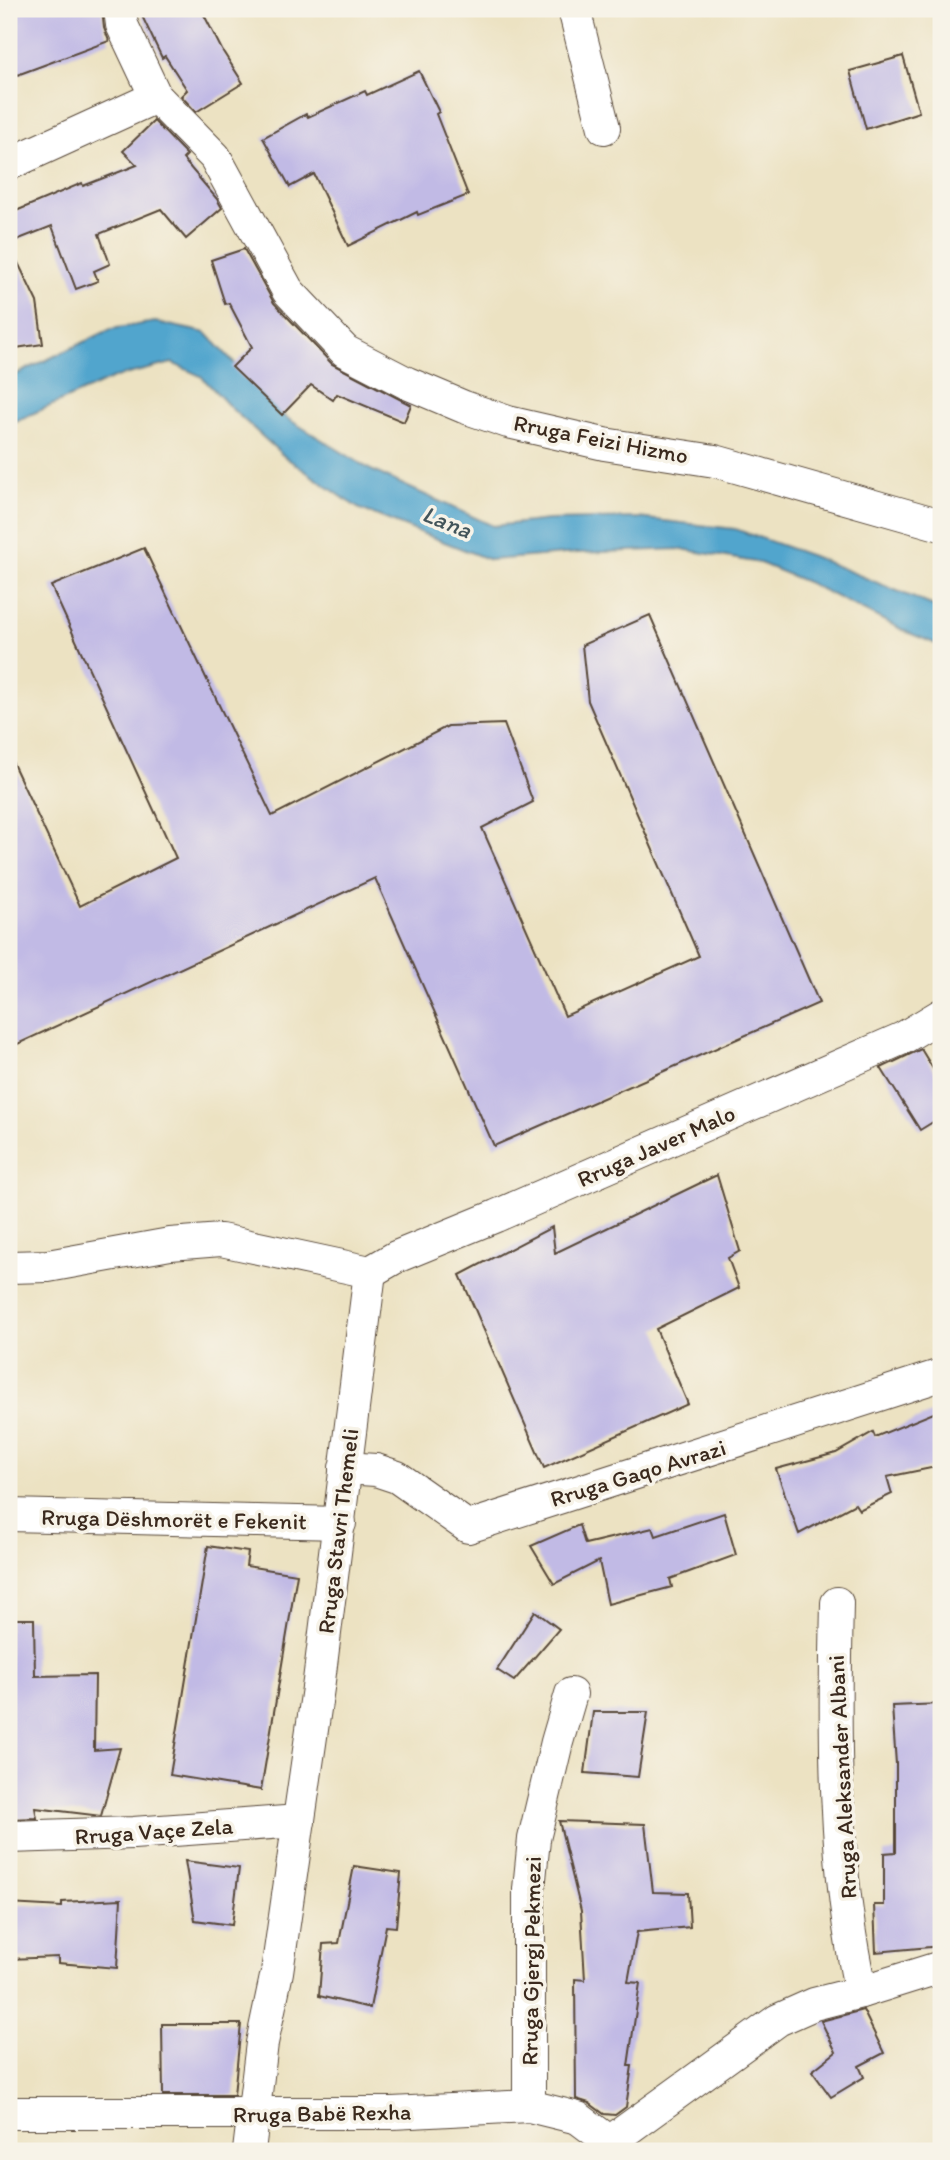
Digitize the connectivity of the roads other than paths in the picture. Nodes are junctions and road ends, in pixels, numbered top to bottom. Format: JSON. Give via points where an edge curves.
{"nodes":[{"id":1,"x":120,"y":9,"type":"edge"},
{"id":2,"x":574,"y":9,"type":"edge"},
{"id":3,"x":156,"y":97,"type":"junction"},
{"id":4,"x":604,"y":128,"type":"dead end"},
{"id":5,"x":9,"y":164,"type":"edge"},
{"id":6,"x":938,"y":520,"type":"edge"},
{"id":7,"x":941,"y":1015,"type":"edge"},
{"id":8,"x":9,"y":1267,"type":"edge"},
{"id":9,"x":370,"y":1272,"type":"junction"},
{"id":10,"x":941,"y":1375,"type":"edge"},
{"id":11,"x":345,"y":1468,"type":"junction"},
{"id":12,"x":9,"y":1515,"type":"edge"},
{"id":13,"x":340,"y":1522,"type":"junction"},
{"id":14,"x":837,"y":1603,"type":"dead end"},
{"id":15,"x":571,"y":1694,"type":"dead end"},
{"id":16,"x":299,"y":1821,"type":"junction"},
{"id":17,"x":9,"y":1837,"type":"edge"},
{"id":18,"x":941,"y":1966,"type":"edge"},
{"id":19,"x":861,"y":1992,"type":"junction"},
{"id":20,"x":529,"y":2106,"type":"junction"},
{"id":21,"x":9,"y":2113,"type":"edge"},
{"id":22,"x":255,"y":2115,"type":"junction"},
{"id":23,"x":617,"y":2146,"type":"edge"},
{"id":24,"x":249,"y":2151,"type":"edge"}],
"edges":[{"from":1,"to":3,"type":"street","name":"Rruga Feizi Hizmo","via":[[122,26]]},
{"from":2,"to":4,"type":"street"},
{"from":3,"to":5,"type":"street"},
{"from":3,"to":6,"type":"street","name":"Rruga Feizi Hizmo","via":[[215,157],[288,291],[345,351],[407,383],[508,422],[604,444],[715,461]]},
{"from":7,"to":9,"type":"street","name":"Rruga Javer Malo","via":[[903,1038]]},
{"from":8,"to":9,"type":"street","via":[[48,1266],[170,1244],[221,1240]]},
{"from":9,"to":11,"type":"street","name":"Rruga Stavri Themeli"},
{"from":10,"to":11,"type":"street","name":"Rruga Gaqo Avrazi","via":[[468,1527],[397,1477]]},
{"from":11,"to":13,"type":"street","name":"Rruga Stavri Themeli"},
{"from":12,"to":13,"type":"street","name":"Rruga Dëshmorët e Fekenit"},
{"from":13,"to":16,"type":"street","name":"Rruga Stavri Themeli"},
{"from":14,"to":19,"type":"street","name":"Rruga Aleksander Albani","via":[[841,1851]]},
{"from":15,"to":20,"type":"street","name":"Rruga Gjergj Pekmezi","via":[[534,1839],[529,1889]]},
{"from":16,"to":17,"type":"street","name":"Rruga Vaçe Zela"},
{"from":16,"to":22,"type":"street","name":"Rruga Stavri Themeli","via":[[262,2043]]},
{"from":18,"to":19,"type":"street"},
{"from":19,"to":23,"type":"street","via":[[814,2004],[778,2020]]},
{"from":20,"to":22,"type":"street","name":"Rruga Babë Rexha"},
{"from":20,"to":23,"type":"street","name":"Rruga Babë Rexha","via":[[578,2118]]},
{"from":21,"to":22,"type":"street","name":"Rruga Babë Rexha"},
{"from":22,"to":24,"type":"street","name":"Rruga Stavri Themeli"}]}
